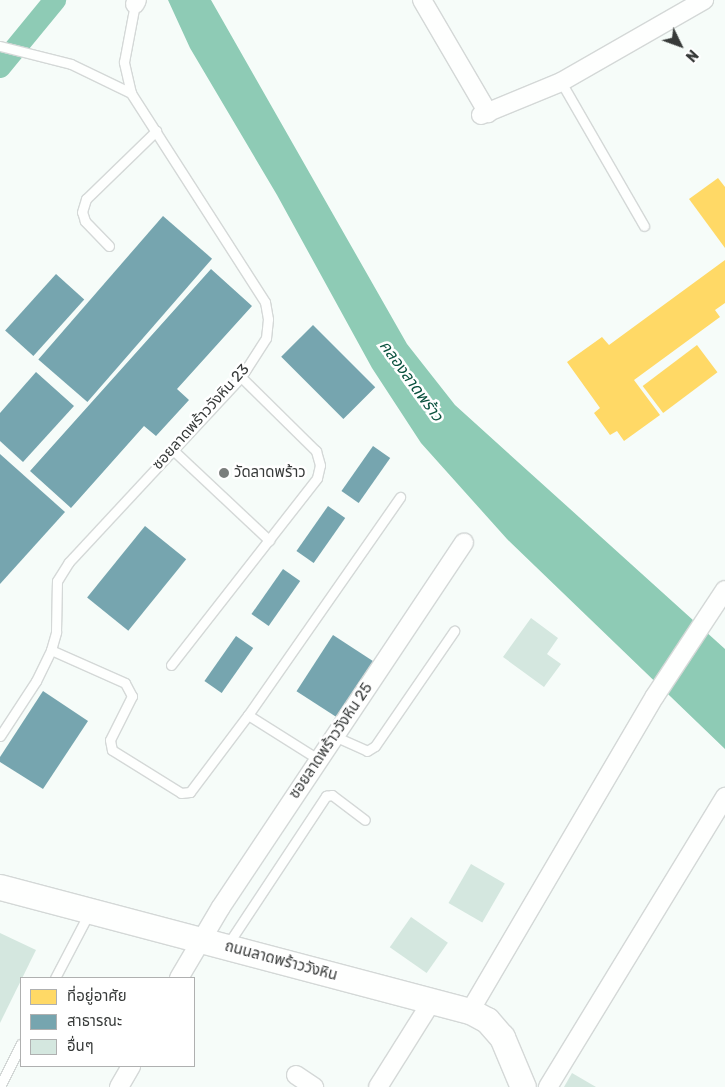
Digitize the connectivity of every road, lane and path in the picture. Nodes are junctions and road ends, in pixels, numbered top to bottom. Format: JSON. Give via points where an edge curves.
{"nodes":[{"id":1,"x":422,"y":0,"type":"edge"},
{"id":2,"x":704,"y":0,"type":"edge"},
{"id":3,"x":136,"y":2,"type":"edge"},
{"id":4,"x":4,"y":47,"type":"edge"},
{"id":5,"x":562,"y":82,"type":"junction"},
{"id":6,"x":131,"y":93,"type":"junction"},
{"id":7,"x":156,"y":131,"type":"junction"},
{"id":8,"x":644,"y":226,"type":"dead end"},
{"id":9,"x":109,"y":246,"type":"dead end"},
{"id":10,"x":241,"y":377,"type":"junction"},
{"id":11,"x":173,"y":450,"type":"junction"},
{"id":12,"x":400,"y":497,"type":"dead end"},
{"id":13,"x":269,"y":540,"type":"junction"},
{"id":14,"x":464,"y":543,"type":"dead end"},
{"id":15,"x":725,"y":590,"type":"edge"},
{"id":16,"x":454,"y":631,"type":"dead end"},
{"id":17,"x":52,"y":650,"type":"junction"},
{"id":18,"x":171,"y":665,"type":"dead end"},
{"id":19,"x":248,"y":714,"type":"junction"},
{"id":20,"x":0,"y":736,"type":"edge"},
{"id":21,"x":334,"y":736,"type":"junction"},
{"id":22,"x":318,"y":759,"type":"junction"},
{"id":23,"x":725,"y":797,"type":"edge"},
{"id":24,"x":365,"y":820,"type":"dead end"},
{"id":25,"x":0,"y":887,"type":"edge"},
{"id":26,"x":90,"y":910,"type":"junction"},
{"id":27,"x":200,"y":939,"type":"junction"},
{"id":28,"x":227,"y":946,"type":"junction"},
{"id":29,"x":56,"y":977,"type":"edge"},
{"id":30,"x":179,"y":977,"type":"edge"},
{"id":31,"x":432,"y":1000,"type":"junction"},
{"id":32,"x":470,"y":1011,"type":"junction"},
{"id":33,"x":20,"y":1046,"type":"edge"},
{"id":34,"x":130,"y":1067,"type":"edge"},
{"id":35,"x":296,"y":1076,"type":"dead end"},
{"id":36,"x":0,"y":1086,"type":"edge"},
{"id":37,"x":119,"y":1087,"type":"edge"},
{"id":38,"x":314,"y":1087,"type":"edge"},
{"id":39,"x":378,"y":1087,"type":"edge"},
{"id":40,"x":523,"y":1087,"type":"edge"},
{"id":41,"x":548,"y":1087,"type":"edge"}],
"edges":[{"from":1,"to":5,"type":"street","via":[[484,114]]},
{"from":2,"to":5,"type":"street"},
{"from":3,"to":6,"type":"lane","name":"ซอยลาดพร้าววังหิน 23","via":[[124,62]]},
{"from":4,"to":6,"type":"lane","via":[[70,64]]},
{"from":5,"to":8,"type":"lane"},
{"from":6,"to":7,"type":"lane","name":"ซอยลาดพร้าววังหิน 23"},
{"from":7,"to":9,"type":"lane","via":[[86,199],[82,212],[85,221]]},
{"from":7,"to":10,"type":"lane","name":"ซอยลาดพร้าววังหิน 23","via":[[265,302],[268,319],[266,338]]},
{"from":10,"to":11,"type":"lane","name":"ซอยลาดพร้าววังหิน 23"},
{"from":10,"to":13,"type":"lane","via":[[316,451],[320,464],[317,478]]},
{"from":11,"to":13,"type":"lane"},
{"from":11,"to":17,"type":"lane","name":"ซอยลาดพร้าววังหิน 23","via":[[69,562],[57,581],[56,632]]},
{"from":12,"to":19,"type":"lane"},
{"from":13,"to":18,"type":"lane"},
{"from":14,"to":21,"type":"street","name":"ซอยลาดพร้าววังหิน 25"},
{"from":15,"to":32,"type":"street","via":[[655,696]]},
{"from":16,"to":21,"type":"lane","via":[[375,746],[367,751]]},
{"from":17,"to":19,"type":"lane","via":[[125,683],[132,696],[110,740],[112,750],[181,793],[196,788]]},
{"from":17,"to":20,"type":"lane","name":"ซอยลาดพร้าววังหิน 23"},
{"from":19,"to":22,"type":"lane"},
{"from":21,"to":22,"type":"street","name":"ซอยลาดพร้าววังหิน 25"},
{"from":22,"to":27,"type":"street","name":"ซอยลาดพร้าววังหิน 25"},
{"from":23,"to":41,"type":"street"},
{"from":24,"to":28,"type":"lane","via":[[332,795],[326,796]]},
{"from":25,"to":26,"type":"main road","name":"ถนนลาดพร้าววังหิน"},
{"from":26,"to":27,"type":"main road","name":"ถนนลาดพร้าววังหิน"},
{"from":26,"to":29,"type":"lane"},
{"from":27,"to":28,"type":"main road","name":"ถนนลาดพร้าววังหิน"},
{"from":27,"to":30,"type":"street","name":"ซอยลาดพร้าววังหิน 25"},
{"from":28,"to":31,"type":"main road","name":"ถนนลาดพร้าววังหิน"},
{"from":31,"to":32,"type":"main road","name":"ถนนลาดพร้าววังหิน"},
{"from":31,"to":39,"type":"street"},
{"from":32,"to":40,"type":"main road","name":"ถนนลาดพร้าววังหิน","via":[[486,1020],[502,1037]]},
{"from":33,"to":36,"type":"lane"},
{"from":34,"to":37,"type":"street"},
{"from":35,"to":38,"type":"street"}]}
